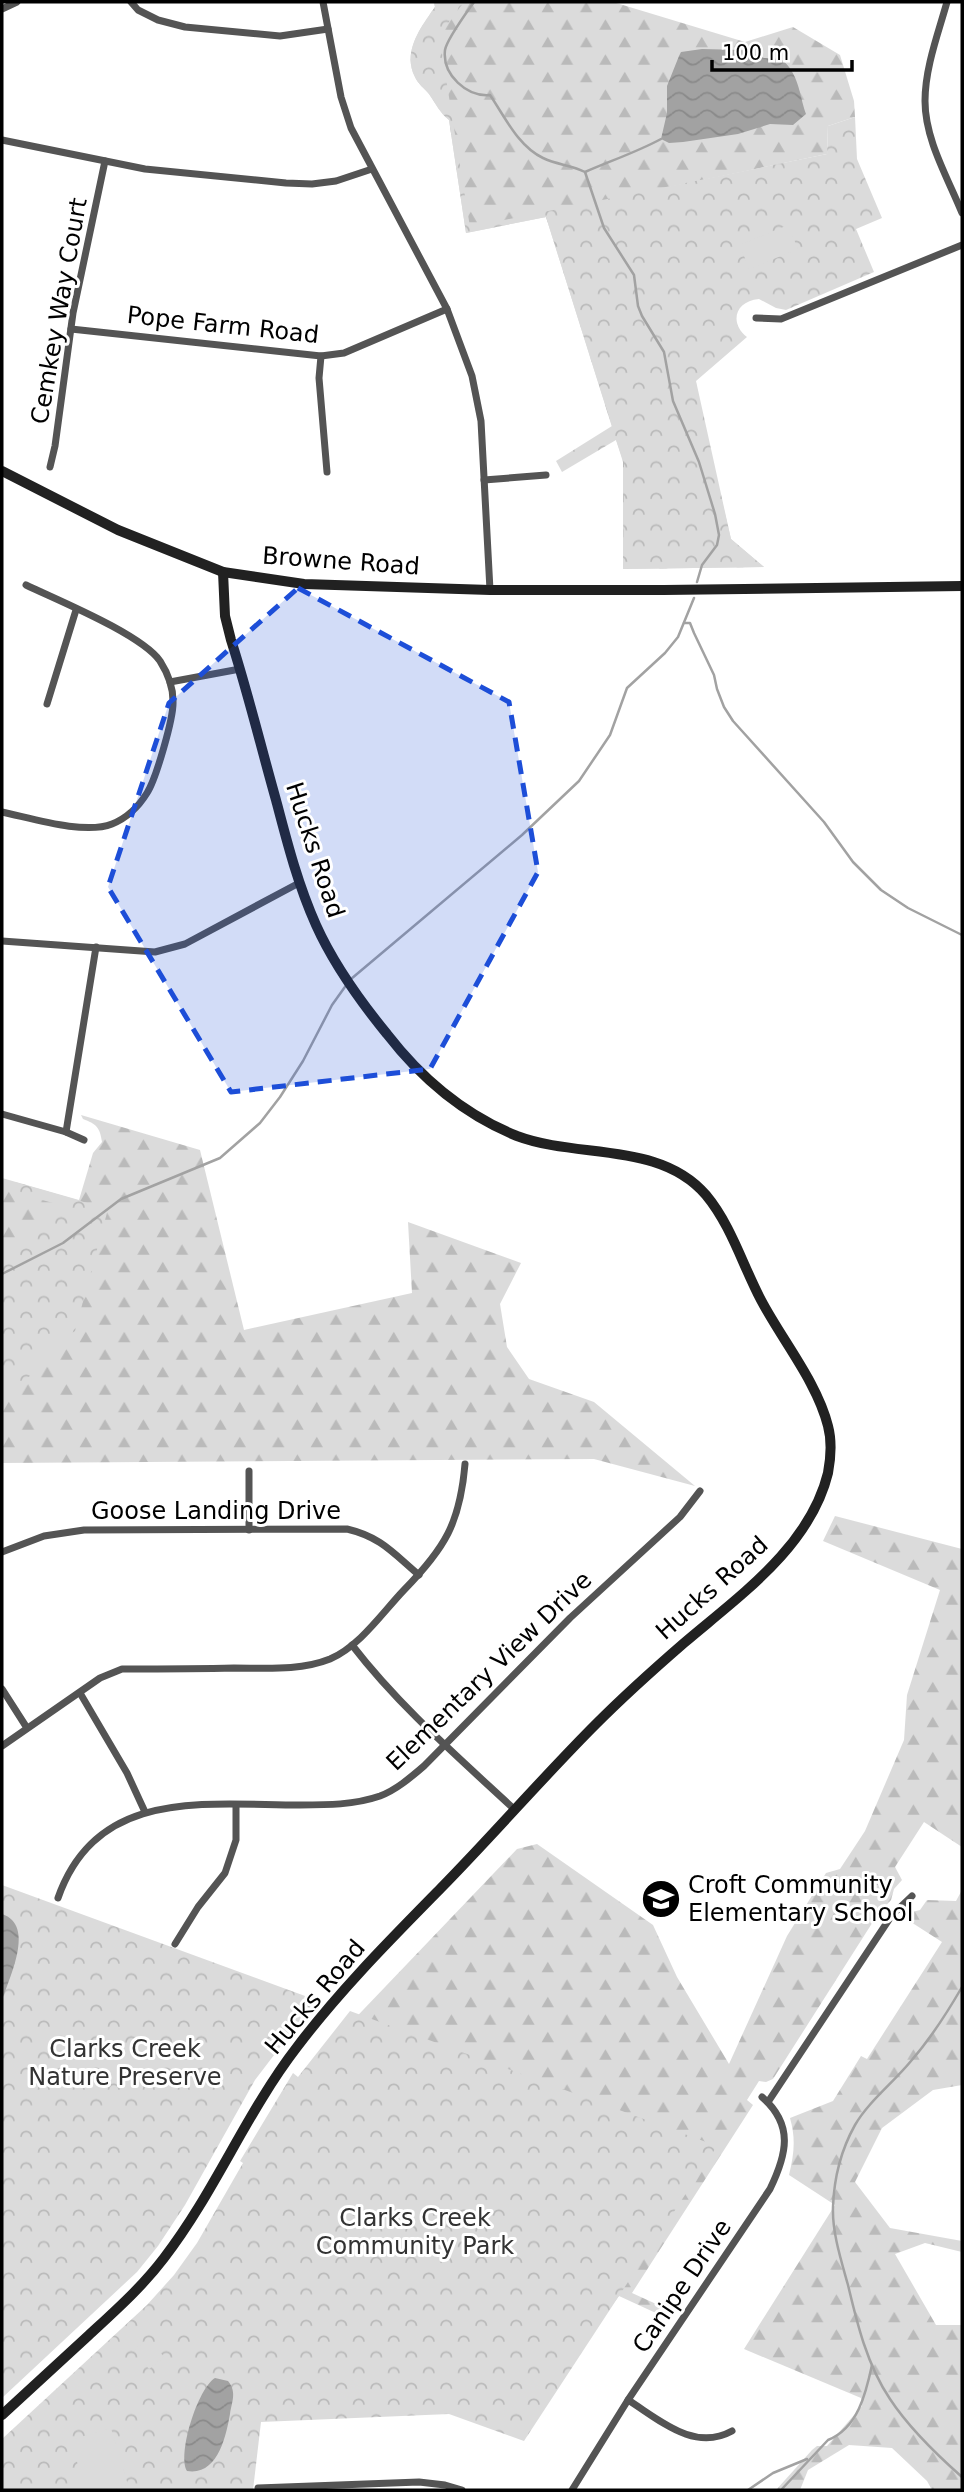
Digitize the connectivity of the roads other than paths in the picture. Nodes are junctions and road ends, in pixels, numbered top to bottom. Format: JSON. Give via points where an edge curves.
{"nodes":[{"id":1,"x":17,"y":2,"type":"edge"},
{"id":2,"x":131,"y":2,"type":"edge"},
{"id":3,"x":323,"y":2,"type":"edge"},
{"id":4,"x":947,"y":2,"type":"edge"},
{"id":5,"x":2,"y":9,"type":"edge"},
{"id":6,"x":328,"y":29,"type":"junction"},
{"id":7,"x":2,"y":140,"type":"edge"},
{"id":8,"x":104,"y":161,"type":"junction"},
{"id":9,"x":372,"y":169,"type":"junction"},
{"id":10,"x":962,"y":213,"type":"edge"},
{"id":11,"x":962,"y":245,"type":"edge"},
{"id":12,"x":447,"y":309,"type":"junction"},
{"id":13,"x":756,"y":318,"type":"dead end"},
{"id":14,"x":71,"y":329,"type":"junction"},
{"id":15,"x":321,"y":356,"type":"junction"},
{"id":16,"x":50,"y":467,"type":"dead end"},
{"id":17,"x":2,"y":471,"type":"edge"},
{"id":18,"x":327,"y":472,"type":"dead end"},
{"id":19,"x":546,"y":475,"type":"dead end"},
{"id":20,"x":484,"y":480,"type":"junction"},
{"id":21,"x":223,"y":572,"type":"junction"},
{"id":22,"x":26,"y":585,"type":"dead end"},
{"id":23,"x":962,"y":586,"type":"edge"},
{"id":24,"x":490,"y":590,"type":"junction"},
{"id":25,"x":76,"y":610,"type":"junction"},
{"id":26,"x":240,"y":668,"type":"junction"},
{"id":27,"x":170,"y":682,"type":"junction"},
{"id":28,"x":47,"y":704,"type":"dead end"},
{"id":29,"x":2,"y":812,"type":"edge"},
{"id":30,"x":299,"y":883,"type":"junction"},
{"id":31,"x":2,"y":941,"type":"edge"},
{"id":32,"x":96,"y":947,"type":"junction"},
{"id":33,"x":2,"y":1114,"type":"edge"},
{"id":34,"x":66,"y":1132,"type":"junction"},
{"id":35,"x":85,"y":1140,"type":"dead end"},
{"id":36,"x":466,"y":1464,"type":"dead end"},
{"id":37,"x":249,"y":1471,"type":"dead end"},
{"id":38,"x":700,"y":1491,"type":"dead end"},
{"id":39,"x":249,"y":1530,"type":"junction"},
{"id":40,"x":2,"y":1552,"type":"edge"},
{"id":41,"x":419,"y":1575,"type":"junction"},
{"id":42,"x":352,"y":1646,"type":"junction"},
{"id":43,"x":2,"y":1689,"type":"edge"},
{"id":44,"x":80,"y":1693,"type":"junction"},
{"id":45,"x":27,"y":1728,"type":"junction"},
{"id":46,"x":445,"y":1745,"type":"junction"},
{"id":47,"x":2,"y":1746,"type":"edge"},
{"id":48,"x":236,"y":1805,"type":"junction"},
{"id":49,"x":514,"y":1809,"type":"junction"},
{"id":50,"x":145,"y":1812,"type":"junction"},
{"id":51,"x":912,"y":1895,"type":"dead end"},
{"id":52,"x":58,"y":1898,"type":"dead end"},
{"id":53,"x":175,"y":1944,"type":"dead end"},
{"id":54,"x":628,"y":2400,"type":"junction"},
{"id":55,"x":2,"y":2415,"type":"edge"},
{"id":56,"x":732,"y":2431,"type":"dead end"},
{"id":57,"x":258,"y":2488,"type":"dead end"},
{"id":58,"x":294,"y":2489,"type":"edge"},
{"id":59,"x":462,"y":2490,"type":"edge"},
{"id":60,"x":572,"y":2490,"type":"edge"}],
"edges":[{"from":1,"to":5,"type":"street"},
{"from":2,"to":6,"type":"street","via":[[158,20],[185,27],[280,36]]},
{"from":3,"to":6,"type":"street"},
{"from":4,"to":10,"type":"street","via":[[925,101],[933,142]]},
{"from":6,"to":9,"type":"street","via":[[341,97]]},
{"from":7,"to":8,"type":"street"},
{"from":8,"to":9,"type":"street","via":[[312,184]]},
{"from":8,"to":14,"type":"street","name":"Cemkey Way Court"},
{"from":9,"to":12,"type":"street"},
{"from":11,"to":13,"type":"street","via":[[781,319]]},
{"from":12,"to":15,"type":"street","name":"Pope Farm Road","via":[[344,353]]},
{"from":12,"to":20,"type":"street","via":[[472,376],[481,421]]},
{"from":14,"to":15,"type":"street","name":"Pope Farm Road"},
{"from":14,"to":16,"type":"street","name":"Cemkey Way Court"},
{"from":15,"to":18,"type":"street"},
{"from":17,"to":21,"type":"main road","name":"Browne Road","via":[[118,530]]},
{"from":19,"to":20,"type":"street"},
{"from":20,"to":24,"type":"street"},
{"from":21,"to":24,"type":"main road","name":"Browne Road","via":[[304,584]]},
{"from":21,"to":26,"type":"main road","name":"Hucks Road","via":[[225,616]]},
{"from":22,"to":25,"type":"street"},
{"from":23,"to":24,"type":"main road","name":"Browne Road"},
{"from":25,"to":27,"type":"street","via":[[142,643],[159,660]]},
{"from":25,"to":28,"type":"street"},
{"from":26,"to":27,"type":"street"},
{"from":26,"to":30,"type":"main road","name":"Hucks Road"},
{"from":27,"to":29,"type":"street","via":[[172,718],[149,791],[134,811],[95,828]]},
{"from":30,"to":32,"type":"street","via":[[185,944],[155,952]]},
{"from":30,"to":49,"type":"main road","name":"Hucks Road","via":[[317,928],[353,990],[439,1089],[519,1137],[661,1164],[699,1188],[721,1217],[763,1304],[817,1398],[830,1434],[825,1483],[809,1517],[779,1558],[628,1692]]},
{"from":31,"to":32,"type":"street"},
{"from":32,"to":34,"type":"street"},
{"from":33,"to":34,"type":"street"},
{"from":34,"to":35,"type":"street"},
{"from":36,"to":41,"type":"street","via":[[455,1522],[443,1547]]},
{"from":37,"to":39,"type":"street"},
{"from":38,"to":46,"type":"street","name":"Elementary View Drive","via":[[680,1517],[570,1618]]},
{"from":39,"to":40,"type":"street","name":"Goose Landing Drive","via":[[84,1530],[44,1536]]},
{"from":39,"to":41,"type":"street","name":"Goose Landing Drive","via":[[367,1533]]},
{"from":41,"to":42,"type":"street"},
{"from":42,"to":44,"type":"street","via":[[330,1659],[286,1668],[122,1669]]},
{"from":42,"to":46,"type":"street"},
{"from":43,"to":45,"type":"street"},
{"from":44,"to":45,"type":"street"},
{"from":44,"to":50,"type":"street"},
{"from":45,"to":47,"type":"street"},
{"from":46,"to":48,"type":"street","name":"Elementary View Drive","via":[[402,1784],[381,1796],[339,1805]]},
{"from":46,"to":49,"type":"street"},
{"from":48,"to":50,"type":"street","name":"Elementary View Drive","via":[[176,1805]]},
{"from":48,"to":53,"type":"street","via":[[236,1840],[225,1873]]},
{"from":49,"to":55,"type":"main road","name":"Hucks Road","via":[[296,2048],[193,2216],[146,2281]]},
{"from":50,"to":52,"type":"street","name":"Elementary View Drive","via":[[115,1825],[93,1842],[65,1878]]},
{"from":51,"to":54,"type":"street","name":"Canipe Drive","via":[[892,1915],[765,2099],[776,2109],[781,2123],[782,2164],[770,2189]]},
{"from":54,"to":56,"type":"street","via":[[693,2437],[714,2439]]},
{"from":54,"to":60,"type":"street","name":"Canipe Drive"},
{"from":57,"to":58,"type":"street"},
{"from":58,"to":59,"type":"street","via":[[419,2482]]}]}
